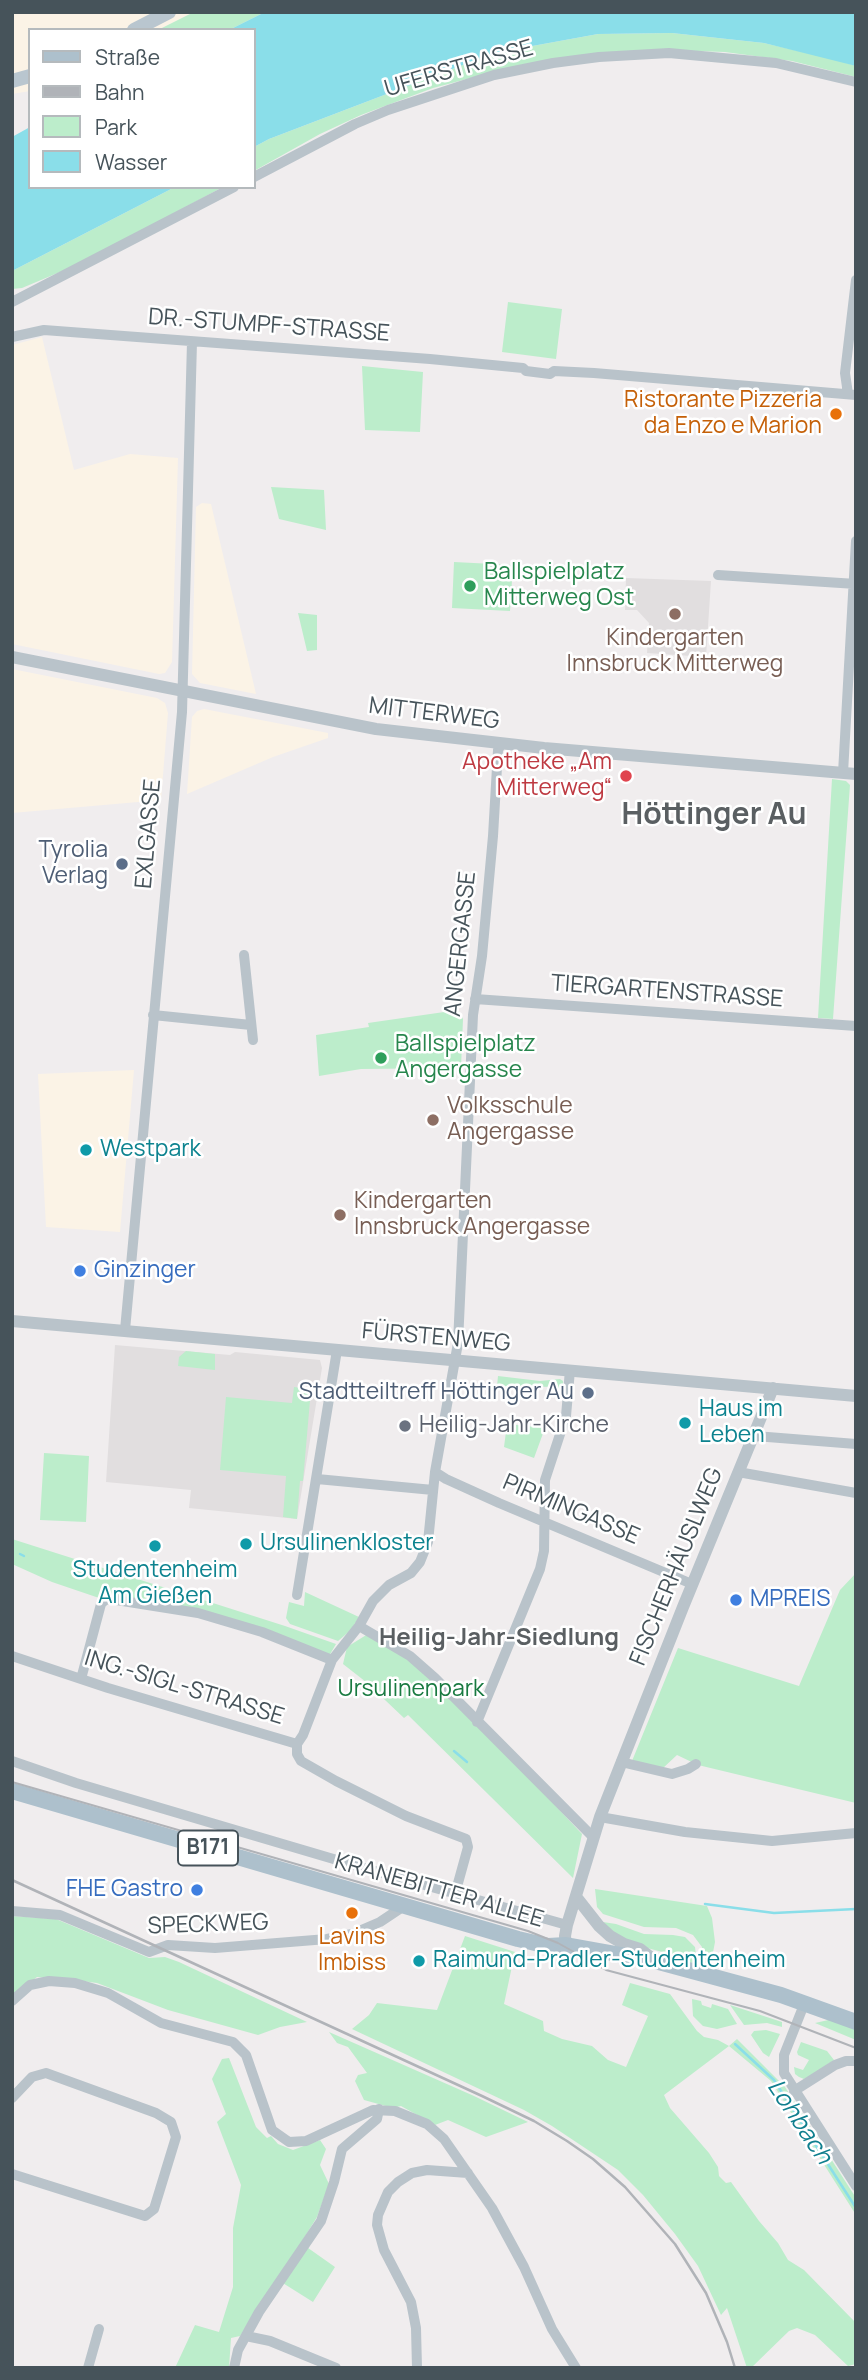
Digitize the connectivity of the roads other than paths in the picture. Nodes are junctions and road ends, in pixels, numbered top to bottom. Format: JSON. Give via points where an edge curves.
{"nodes":[{"id":1,"x":169,"y":12,"type":"edge"},
{"id":2,"x":138,"y":28,"type":"edge"},
{"id":3,"x":856,"y":82,"type":"edge"},
{"id":4,"x":256,"y":176,"type":"edge"},
{"id":5,"x":230,"y":189,"type":"edge"},
{"id":6,"x":856,"y":280,"type":"edge"},
{"id":7,"x":12,"y":302,"type":"edge"},
{"id":8,"x":12,"y":337,"type":"edge"},
{"id":9,"x":192,"y":342,"type":"junction"},
{"id":10,"x":852,"y":395,"type":"edge"},
{"id":11,"x":856,"y":541,"type":"edge"},
{"id":12,"x":719,"y":575,"type":"dead end"},
{"id":13,"x":855,"y":584,"type":"edge"},
{"id":14,"x":12,"y":657,"type":"edge"},
{"id":15,"x":182,"y":691,"type":"junction"},
{"id":16,"x":502,"y":743,"type":"junction"},
{"id":17,"x":849,"y":774,"type":"edge"},
{"id":18,"x":244,"y":955,"type":"dead end"},
{"id":19,"x":475,"y":999,"type":"junction"},
{"id":20,"x":153,"y":1015,"type":"junction"},
{"id":21,"x":251,"y":1025,"type":"junction"},
{"id":22,"x":856,"y":1026,"type":"edge"},
{"id":23,"x":253,"y":1040,"type":"dead end"},
{"id":24,"x":12,"y":1321,"type":"edge"},
{"id":25,"x":125,"y":1329,"type":"junction"},
{"id":26,"x":337,"y":1350,"type":"junction"},
{"id":27,"x":456,"y":1360,"type":"junction"},
{"id":28,"x":570,"y":1370,"type":"junction"},
{"id":29,"x":773,"y":1388,"type":"junction"},
{"id":30,"x":856,"y":1395,"type":"edge"},
{"id":31,"x":755,"y":1436,"type":"junction"},
{"id":32,"x":856,"y":1444,"type":"edge"},
{"id":33,"x":435,"y":1472,"type":"junction"},
{"id":34,"x":738,"y":1472,"type":"junction"},
{"id":35,"x":317,"y":1479,"type":"junction"},
{"id":36,"x":433,"y":1490,"type":"junction"},
{"id":37,"x":856,"y":1493,"type":"edge"},
{"id":38,"x":545,"y":1523,"type":"junction"},
{"id":39,"x":692,"y":1584,"type":"junction"},
{"id":40,"x":297,"y":1595,"type":"dead end"},
{"id":41,"x":359,"y":1626,"type":"junction"},
{"id":42,"x":12,"y":1656,"type":"edge"},
{"id":43,"x":332,"y":1660,"type":"junction"},
{"id":44,"x":81,"y":1679,"type":"junction"},
{"id":45,"x":477,"y":1722,"type":"junction"},
{"id":46,"x":297,"y":1744,"type":"junction"},
{"id":47,"x":12,"y":1761,"type":"edge"},
{"id":48,"x":621,"y":1762,"type":"junction"},
{"id":49,"x":696,"y":1764,"type":"dead end"},
{"id":50,"x":12,"y":1791,"type":"edge"},
{"id":51,"x":600,"y":1817,"type":"junction"},
{"id":52,"x":856,"y":1833,"type":"edge"},
{"id":53,"x":593,"y":1837,"type":"junction"},
{"id":54,"x":455,"y":1894,"type":"junction"},
{"id":55,"x":577,"y":1898,"type":"junction"},
{"id":56,"x":404,"y":1906,"type":"junction"},
{"id":57,"x":12,"y":1911,"type":"edge"},
{"id":58,"x":567,"y":1924,"type":"junction"},
{"id":59,"x":566,"y":1945,"type":"junction"},
{"id":60,"x":654,"y":1961,"type":"junction"},
{"id":61,"x":12,"y":2001,"type":"edge"},
{"id":62,"x":804,"y":2002,"type":"junction"},
{"id":63,"x":856,"y":2022,"type":"edge"},
{"id":64,"x":856,"y":2061,"type":"edge"},
{"id":65,"x":794,"y":2091,"type":"junction"},
{"id":66,"x":12,"y":2098,"type":"edge"},
{"id":67,"x":379,"y":2109,"type":"junction"},
{"id":68,"x":468,"y":2173,"type":"junction"},
{"id":69,"x":12,"y":2174,"type":"edge"},
{"id":70,"x":856,"y":2186,"type":"edge"},
{"id":71,"x":99,"y":2329,"type":"dead end"},
{"id":72,"x":246,"y":2336,"type":"junction"},
{"id":73,"x":88,"y":2368,"type":"edge"},
{"id":74,"x":234,"y":2368,"type":"edge"},
{"id":75,"x":336,"y":2368,"type":"edge"},
{"id":76,"x":417,"y":2368,"type":"edge"},
{"id":77,"x":576,"y":2368,"type":"edge"}],
"edges":[{"from":1,"to":2,"type":"main road"},
{"from":3,"to":4,"type":"street","name":"UFERSTRASSE","via":[[776,63],[668,53],[552,63],[494,75],[388,110]]},
{"from":5,"to":7,"type":"street"},
{"from":6,"to":10,"type":"street","via":[[845,373]]},
{"from":8,"to":9,"type":"street","name":"DR.-STUMPF-STRASSE","via":[[44,330]]},
{"from":9,"to":10,"type":"street","name":"DR.-STUMPF-STRASSE"},
{"from":9,"to":15,"type":"street","name":"EXLGASSE"},
{"from":11,"to":13,"type":"street"},
{"from":12,"to":13,"type":"street"},
{"from":13,"to":17,"type":"street"},
{"from":14,"to":15,"type":"street","name":"MITTERWEG"},
{"from":15,"to":16,"type":"street","name":"MITTERWEG","via":[[376,729]]},
{"from":15,"to":20,"type":"street","name":"EXLGASSE"},
{"from":16,"to":17,"type":"street","name":"MITTERWEG"},
{"from":16,"to":19,"type":"street","name":"ANGERGASSE"},
{"from":18,"to":21,"type":"street"},
{"from":19,"to":22,"type":"street","name":"TIERGARTENSTRASSE"},
{"from":19,"to":27,"type":"street","name":"ANGERGASSE"},
{"from":20,"to":21,"type":"street"},
{"from":20,"to":25,"type":"street","name":"EXLGASSE"},
{"from":21,"to":23,"type":"street"},
{"from":24,"to":25,"type":"street","name":"FÜRSTENWEG"},
{"from":25,"to":26,"type":"street","name":"FÜRSTENWEG"},
{"from":26,"to":27,"type":"street","name":"FÜRSTENWEG"},
{"from":26,"to":35,"type":"street"},
{"from":27,"to":28,"type":"street","name":"FÜRSTENWEG"},
{"from":27,"to":33,"type":"street","name":"ANGERGASSE"},
{"from":28,"to":29,"type":"street","name":"FÜRSTENWEG"},
{"from":28,"to":38,"type":"street","via":[[566,1416],[545,1480]]},
{"from":29,"to":30,"type":"street","name":"FÜRSTENWEG"},
{"from":29,"to":31,"type":"street","name":"FISCHERHÄUSLWEG"},
{"from":31,"to":32,"type":"street"},
{"from":31,"to":34,"type":"street","name":"FISCHERHÄUSLWEG"},
{"from":33,"to":36,"type":"street","name":"ANGERGASSE"},
{"from":33,"to":38,"type":"street","name":"PIRMINGASSE"},
{"from":34,"to":37,"type":"street"},
{"from":34,"to":39,"type":"street","name":"FISCHERHÄUSLWEG"},
{"from":35,"to":36,"type":"street"},
{"from":35,"to":40,"type":"street"},
{"from":36,"to":41,"type":"street","name":"ANGERGASSE","via":[[427,1550],[411,1573],[373,1601]]},
{"from":38,"to":39,"type":"street","name":"PIRMINGASSE"},
{"from":38,"to":45,"type":"street","via":[[540,1569]]},
{"from":39,"to":48,"type":"street","name":"FISCHERHÄUSLWEG"},
{"from":41,"to":43,"type":"street","name":"ANGERGASSE"},
{"from":41,"to":45,"type":"street","via":[[410,1657]]},
{"from":42,"to":44,"type":"street","name":"ING.-SIGL-STRASSE"},
{"from":43,"to":44,"type":"street","via":[[198,1613],[110,1599],[102,1604]]},
{"from":43,"to":46,"type":"street","name":"ANGERGASSE"},
{"from":44,"to":46,"type":"street","name":"ING.-SIGL-STRASSE"},
{"from":45,"to":53,"type":"street"},
{"from":46,"to":54,"type":"street","name":"ING.-SIGL-STRASSE","via":[[301,1761],[336,1781],[405,1816],[466,1839],[468,1847]]},
{"from":47,"to":54,"type":"street","name":"KRANEBITTER ALLEE"},
{"from":48,"to":49,"type":"street","via":[[672,1774]]},
{"from":48,"to":51,"type":"street","name":"FISCHERHÄUSLWEG"},
{"from":50,"to":56,"type":"main road","name":"KRANEBITTER ALLEE","number":"B171"},
{"from":51,"to":52,"type":"street","via":[[772,1841]]},
{"from":51,"to":53,"type":"street","name":"FISCHERHÄUSLWEG"},
{"from":53,"to":55,"type":"street","name":"FISCHERHÄUSLWEG"},
{"from":54,"to":58,"type":"street","name":"KRANEBITTER ALLEE"},
{"from":55,"to":58,"type":"street","name":"FISCHERHÄUSLWEG"},
{"from":55,"to":60,"type":"street","via":[[610,1936],[640,1949]]},
{"from":56,"to":57,"type":"street","name":"SPECKWEG","via":[[380,1923],[327,1939],[215,1948],[168,1945],[149,1952],[60,1915]]},
{"from":56,"to":59,"type":"main road","name":"KRANEBITTER ALLEE","number":"B171","via":[[518,1939]]},
{"from":58,"to":59,"type":"street","name":"FISCHERHÄUSLWEG"},
{"from":59,"to":60,"type":"main road","name":"KRANEBITTER ALLEE","number":"B171"},
{"from":60,"to":62,"type":"main road","name":"KRANEBITTER ALLEE","number":"B171"},
{"from":61,"to":67,"type":"street","via":[[30,1985],[75,1983],[108,1993],[161,2023],[233,2042],[246,2055],[272,2130],[286,2141],[306,2141],[365,2111]]},
{"from":62,"to":63,"type":"main road","name":"KRANEBITTER ALLEE","number":"B171"},
{"from":62,"to":65,"type":"street","via":[[783,2060]]},
{"from":64,"to":65,"type":"street","via":[[835,2065]]},
{"from":65,"to":70,"type":"street"},
{"from":66,"to":69,"type":"street","via":[[32,2077],[46,2073],[156,2113],[171,2122],[176,2137],[154,2209],[145,2216]]},
{"from":67,"to":68,"type":"street","via":[[430,2126]]},
{"from":67,"to":72,"type":"street","via":[[377,2119],[342,2149],[321,2221]]},
{"from":68,"to":76,"type":"street","via":[[412,2173],[388,2192],[378,2214],[381,2245],[411,2302]]},
{"from":68,"to":77,"type":"street","via":[[502,2225],[544,2315]]},
{"from":71,"to":73,"type":"street"},
{"from":72,"to":74,"type":"street"},
{"from":72,"to":75,"type":"street"}]}
